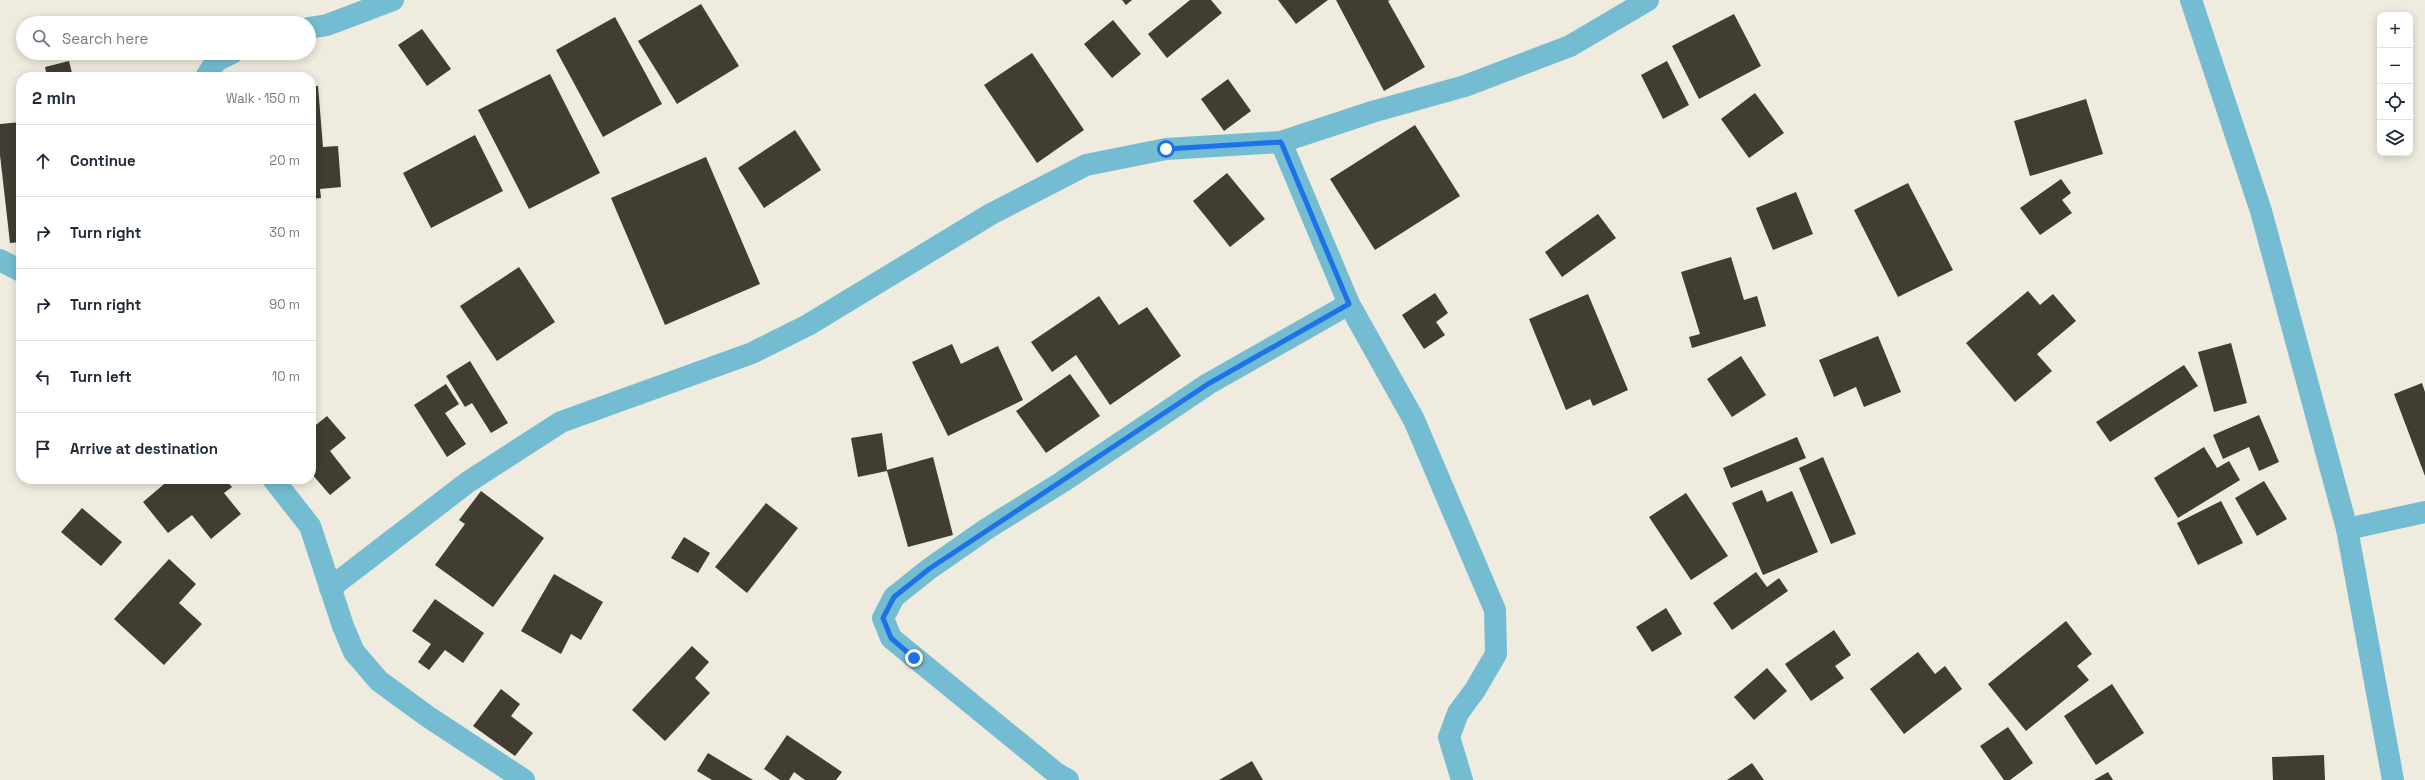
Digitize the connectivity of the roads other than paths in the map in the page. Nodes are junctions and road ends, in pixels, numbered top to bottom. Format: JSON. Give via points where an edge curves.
{"nodes":[{"id":1,"x":393,"y":0,"type":"edge"},
{"id":2,"x":1648,"y":0,"type":"edge"},
{"id":3,"x":2192,"y":0,"type":"edge"},
{"id":4,"x":316,"y":27,"type":"edge"},
{"id":5,"x":218,"y":60,"type":"edge"},
{"id":6,"x":209,"y":72,"type":"edge"},
{"id":7,"x":1281,"y":142,"type":"junction"},
{"id":8,"x":0,"y":260,"type":"edge"},
{"id":9,"x":16,"y":268,"type":"edge"},
{"id":10,"x":1349,"y":304,"type":"junction"},
{"id":11,"x":277,"y":484,"type":"edge"},
{"id":12,"x":2425,"y":512,"type":"edge"},
{"id":13,"x":2347,"y":529,"type":"junction"},
{"id":14,"x":330,"y":588,"type":"junction"},
{"id":15,"x":524,"y":780,"type":"edge"},
{"id":16,"x":1068,"y":780,"type":"edge"},
{"id":17,"x":1462,"y":780,"type":"edge"},
{"id":18,"x":2393,"y":780,"type":"edge"}],
"edges":[{"from":1,"to":4,"type":"street"},
{"from":2,"to":7,"type":"street","via":[[1570,46],[1465,86],[1372,112]]},
{"from":3,"to":13,"type":"street","via":[[2261,211]]},
{"from":5,"to":6,"type":"street"},
{"from":7,"to":10,"type":"street"},
{"from":7,"to":14,"type":"street","via":[[1166,149],[1086,164],[991,214],[808,325],[752,353],[561,422],[468,482]]},
{"from":8,"to":9,"type":"street"},
{"from":10,"to":16,"type":"street","via":[[1208,384],[1062,482],[988,528],[894,597],[883,618],[891,638],[1056,773]]},
{"from":10,"to":17,"type":"street","via":[[1414,420],[1494,610],[1496,654],[1458,713],[1449,737]]},
{"from":11,"to":14,"type":"street","via":[[310,526]]},
{"from":12,"to":13,"type":"street"},
{"from":13,"to":18,"type":"street"},
{"from":14,"to":15,"type":"street","via":[[354,652],[379,681]]}]}
